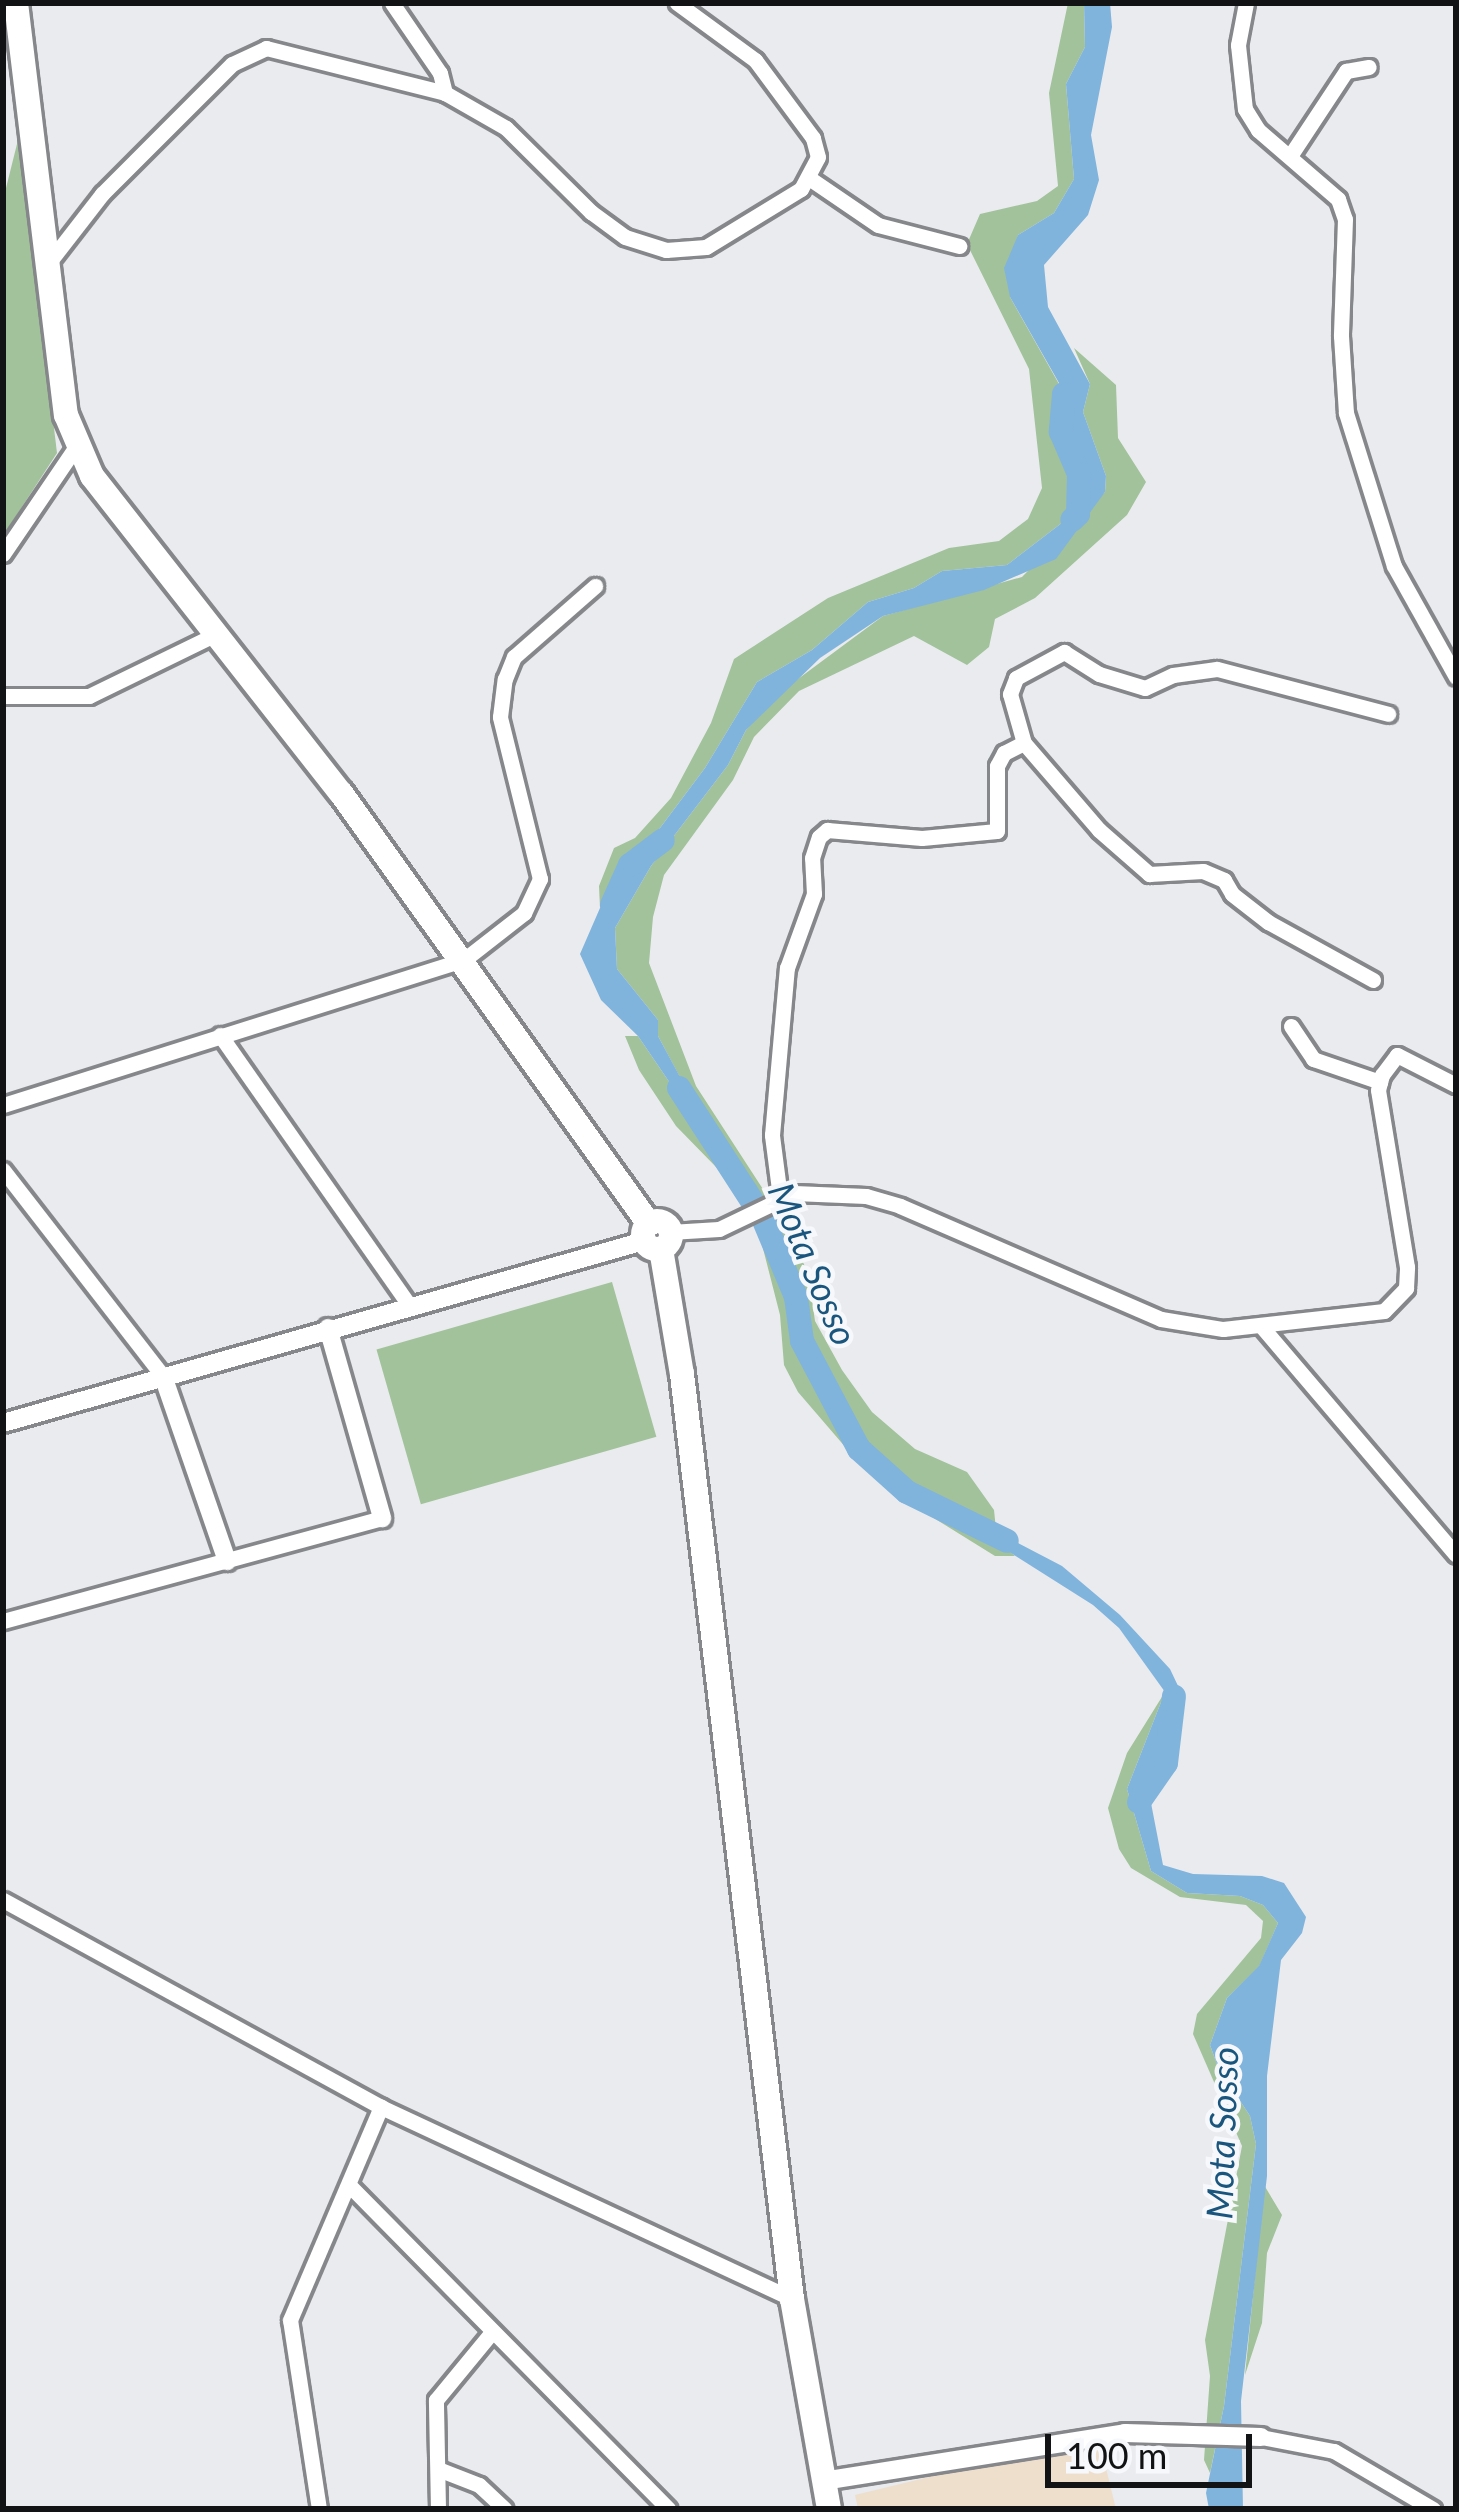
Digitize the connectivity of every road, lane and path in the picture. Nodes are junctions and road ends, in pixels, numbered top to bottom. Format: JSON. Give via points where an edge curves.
{"nodes":[{"id":1,"x":16,"y":3,"type":"edge"},
{"id":2,"x":392,"y":3,"type":"edge"},
{"id":3,"x":677,"y":3,"type":"edge"},
{"id":4,"x":1246,"y":3,"type":"edge"},
{"id":5,"x":3,"y":16,"type":"edge"},
{"id":6,"x":1369,"y":67,"type":"dead end"},
{"id":7,"x":445,"y":93,"type":"junction"},
{"id":8,"x":1291,"y":156,"type":"junction"},
{"id":9,"x":809,"y":178,"type":"junction"},
{"id":10,"x":959,"y":246,"type":"dead end"},
{"id":11,"x":46,"y":266,"type":"junction"},
{"id":12,"x":76,"y":446,"type":"junction"},
{"id":13,"x":3,"y":554,"type":"edge"},
{"id":14,"x":596,"y":586,"type":"dead end"},
{"id":15,"x":218,"y":633,"type":"junction"},
{"id":16,"x":1456,"y":677,"type":"edge"},
{"id":17,"x":3,"y":695,"type":"edge"},
{"id":18,"x":1388,"y":714,"type":"dead end"},
{"id":19,"x":1024,"y":743,"type":"junction"},
{"id":20,"x":465,"y":959,"type":"junction"},
{"id":21,"x":1373,"y":980,"type":"dead end"},
{"id":22,"x":1292,"y":1026,"type":"dead end"},
{"id":23,"x":220,"y":1034,"type":"junction"},
{"id":24,"x":1380,"y":1082,"type":"junction"},
{"id":25,"x":1456,"y":1085,"type":"edge"},
{"id":26,"x":3,"y":1105,"type":"edge"},
{"id":27,"x":3,"y":1170,"type":"edge"},
{"id":28,"x":780,"y":1197,"type":"junction"},
{"id":29,"x":656,"y":1236,"type":"junction"},
{"id":30,"x":408,"y":1303,"type":"junction"},
{"id":31,"x":1262,"y":1327,"type":"junction"},
{"id":32,"x":328,"y":1328,"type":"junction"},
{"id":33,"x":163,"y":1376,"type":"junction"},
{"id":34,"x":3,"y":1423,"type":"edge"},
{"id":35,"x":382,"y":1517,"type":"joint"},
{"id":36,"x":1456,"y":1555,"type":"edge"},
{"id":37,"x":226,"y":1561,"type":"junction"},
{"id":38,"x":3,"y":1621,"type":"edge"},
{"id":39,"x":3,"y":1900,"type":"edge"},
{"id":40,"x":382,"y":2107,"type":"junction"},
{"id":41,"x":349,"y":2186,"type":"junction"},
{"id":42,"x":793,"y":2299,"type":"junction"},
{"id":43,"x":492,"y":2332,"type":"junction"},
{"id":44,"x":1261,"y":2437,"type":"joint"},
{"id":45,"x":438,"y":2468,"type":"junction"},
{"id":46,"x":823,"y":2481,"type":"junction"},
{"id":47,"x":320,"y":2509,"type":"edge"},
{"id":48,"x":438,"y":2509,"type":"edge"},
{"id":49,"x":505,"y":2509,"type":"edge"},
{"id":50,"x":669,"y":2509,"type":"edge"},
{"id":51,"x":829,"y":2509,"type":"edge"},
{"id":52,"x":1433,"y":2509,"type":"edge"}],
"edges":[{"from":1,"to":5,"type":"street"},
{"from":1,"to":11,"type":"main road"},
{"from":2,"to":7,"type":"street"},
{"from":3,"to":9,"type":"street","via":[[721,30],[778,87],[813,138],[818,157]]},
{"from":4,"to":8,"type":"street","via":[[1238,46],[1245,109]]},
{"from":6,"to":8,"type":"street","via":[[1346,70]]},
{"from":7,"to":9,"type":"street","via":[[506,128],[605,224],[666,250],[706,247]]},
{"from":7,"to":11,"type":"street","via":[[289,53],[254,52],[232,64],[103,194]]},
{"from":8,"to":16,"type":"street","via":[[1324,182],[1345,219],[1346,413],[1394,566]]},
{"from":9,"to":10,"type":"street","via":[[878,225]]},
{"from":11,"to":12,"type":"main road"},
{"from":12,"to":13,"type":"street"},
{"from":12,"to":15,"type":"main road"},
{"from":14,"to":20,"type":"street","via":[[514,657],[505,679],[500,718],[540,879],[524,913]]},
{"from":15,"to":17,"type":"street","via":[[89,695]]},
{"from":15,"to":20,"type":"main road"},
{"from":18,"to":19,"type":"street","via":[[1216,669],[1145,688],[1064,652],[1016,678],[1010,694]]},
{"from":19,"to":21,"type":"street","via":[[1149,874],[1203,871],[1224,880],[1268,922]]},
{"from":19,"to":28,"type":"street","via":[[997,766],[997,831],[922,838],[827,830],[819,838],[814,894],[788,968],[772,1136]]},
{"from":20,"to":23,"type":"street"},
{"from":20,"to":29,"type":"main road"},
{"from":22,"to":24,"type":"street","via":[[1313,1059]]},
{"from":23,"to":26,"type":"street"},
{"from":23,"to":30,"type":"street"},
{"from":24,"to":25,"type":"street","via":[[1397,1055]]},
{"from":24,"to":31,"type":"street","via":[[1406,1288],[1384,1311]]},
{"from":27,"to":33,"type":"street"},
{"from":28,"to":29,"type":"street","via":[[719,1229]]},
{"from":28,"to":31,"type":"street","via":[[866,1196],[1161,1319]]},
{"from":29,"to":30,"type":"street"},
{"from":29,"to":42,"type":"main road","via":[[682,1374]]},
{"from":30,"to":32,"type":"street"},
{"from":31,"to":36,"type":"street"},
{"from":32,"to":33,"type":"street"},
{"from":32,"to":35,"type":"street"},
{"from":33,"to":34,"type":"street"},
{"from":33,"to":37,"type":"street"},
{"from":35,"to":37,"type":"street"},
{"from":37,"to":38,"type":"street"},
{"from":39,"to":40,"type":"street"},
{"from":40,"to":41,"type":"street"},
{"from":40,"to":42,"type":"street"},
{"from":41,"to":43,"type":"street"},
{"from":41,"to":47,"type":"street","via":[[290,2320]]},
{"from":42,"to":46,"type":"main road"},
{"from":43,"to":45,"type":"street","via":[[436,2400]]},
{"from":43,"to":50,"type":"street"},
{"from":44,"to":46,"type":"street","via":[[1125,2433]]},
{"from":44,"to":52,"type":"street","via":[[1334,2451]]},
{"from":45,"to":48,"type":"street"},
{"from":45,"to":49,"type":"street","via":[[479,2485]]},
{"from":46,"to":51,"type":"main road"}]}
